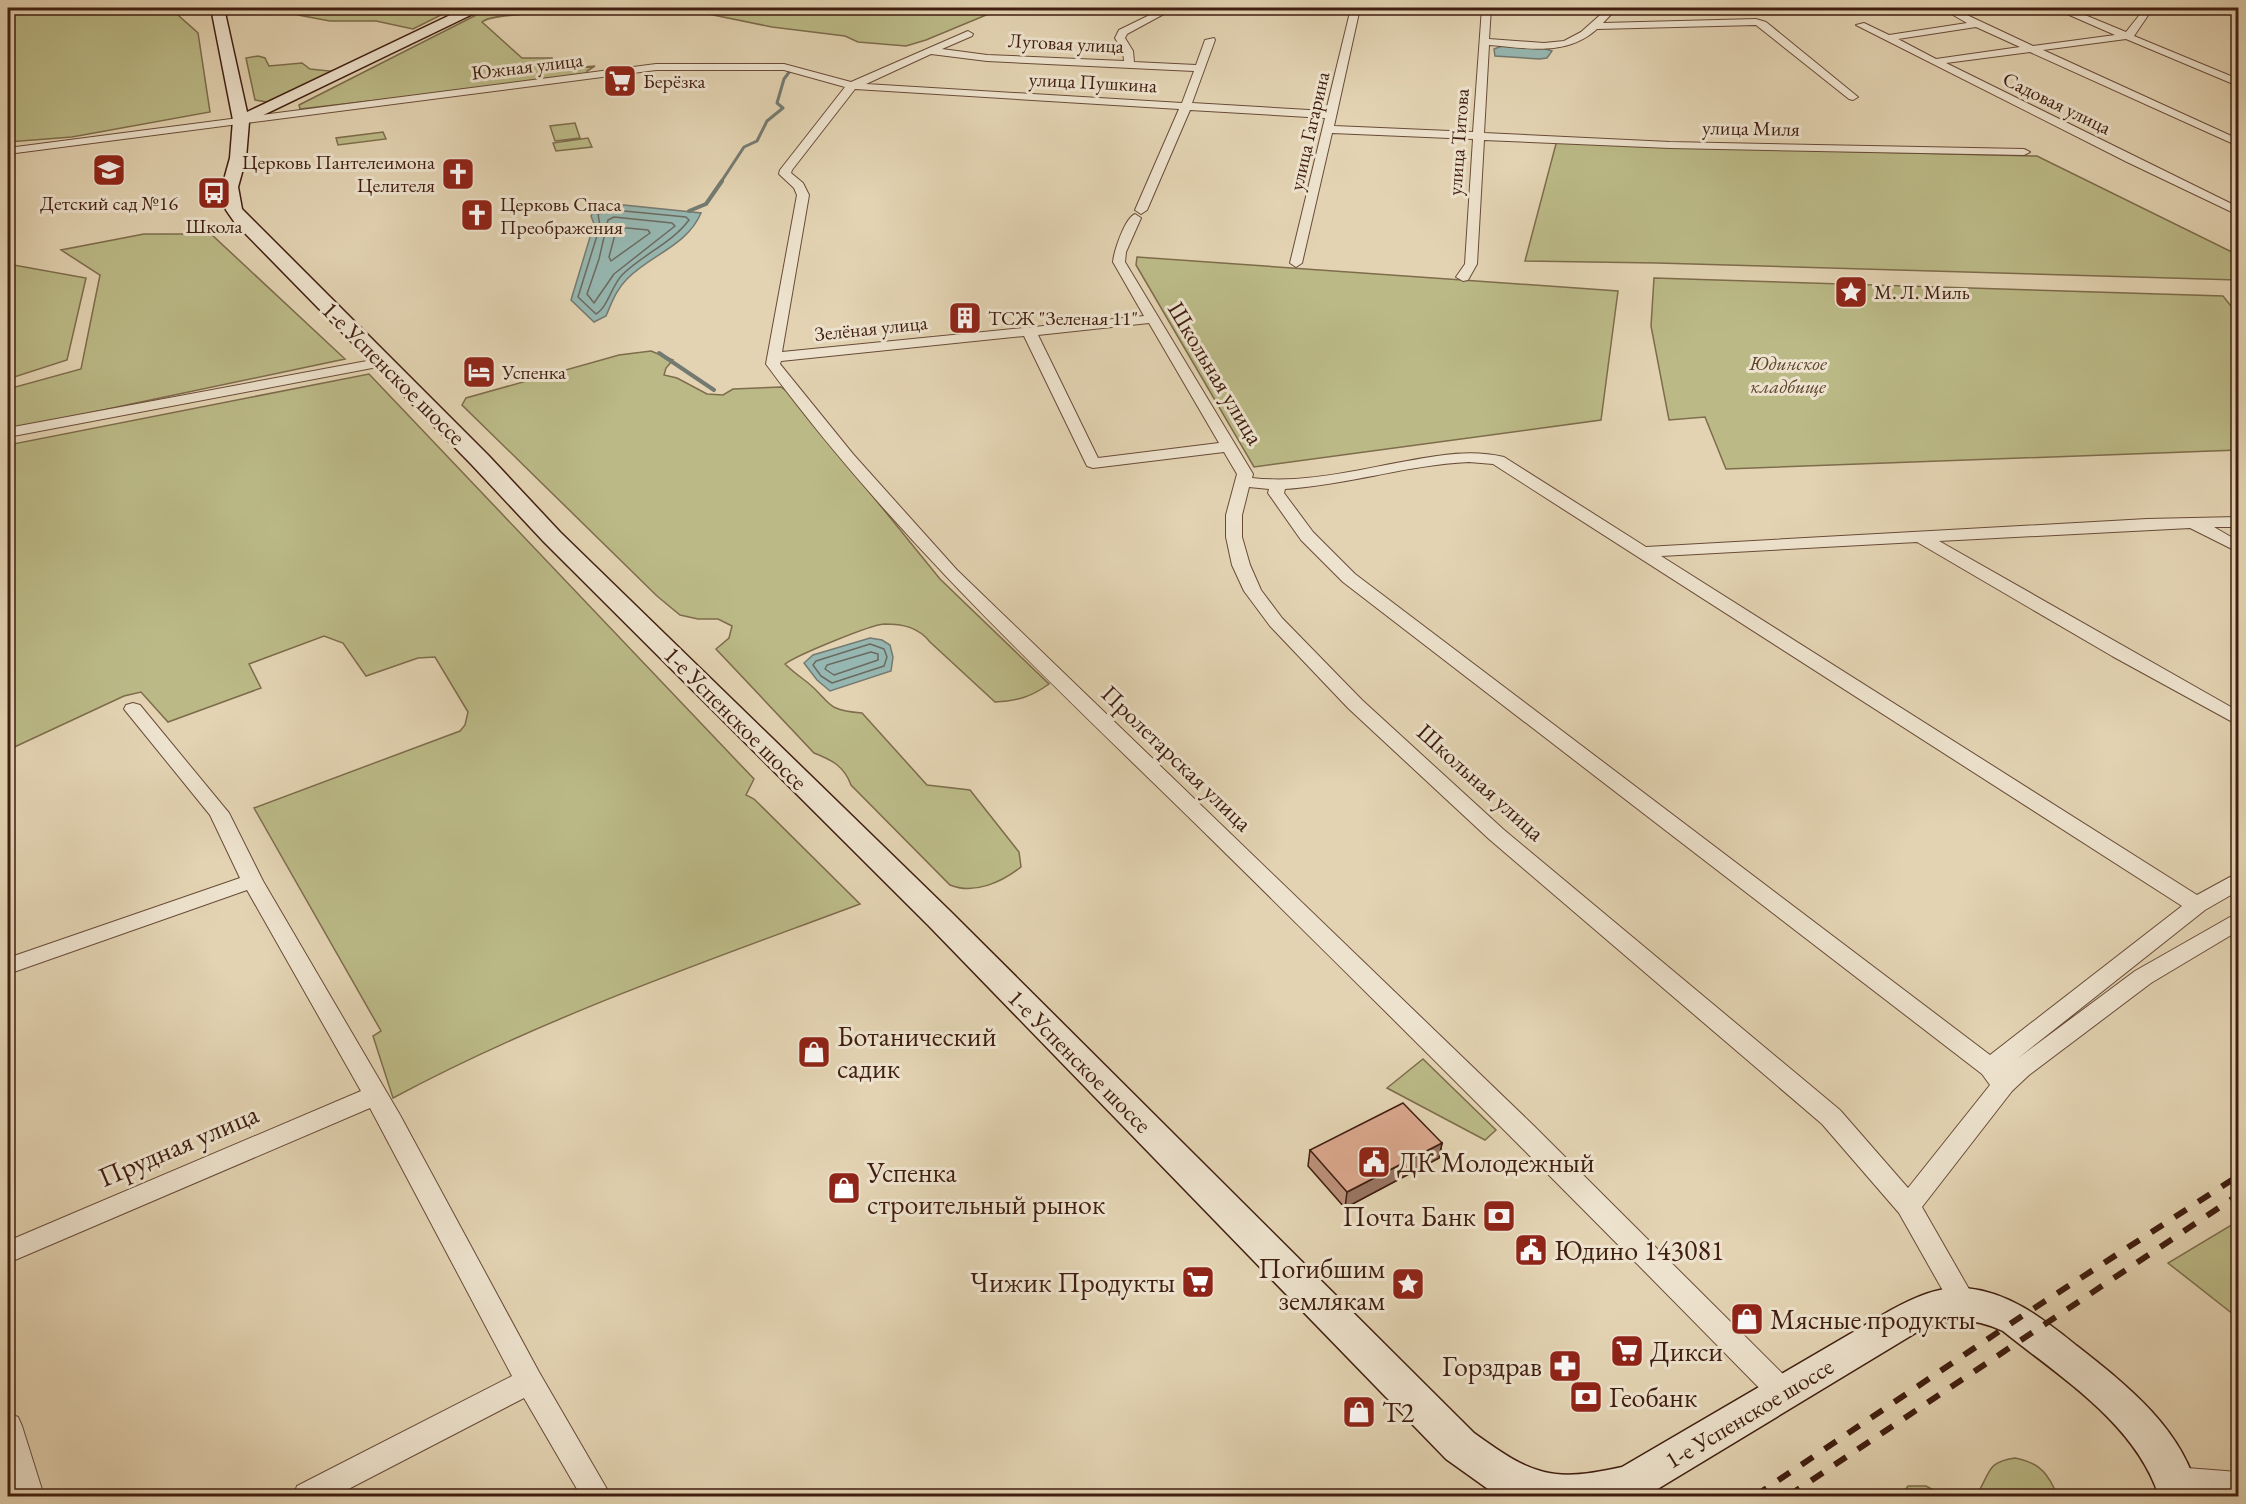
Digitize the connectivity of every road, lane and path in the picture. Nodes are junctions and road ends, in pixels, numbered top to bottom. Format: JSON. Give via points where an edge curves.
{"nodes":[{"id":1,"x":217,"y":8,"type":"edge"},
{"id":2,"x":474,"y":8,"type":"edge"},
{"id":3,"x":1356,"y":8,"type":"edge"},
{"id":4,"x":1486,"y":8,"type":"edge"},
{"id":5,"x":1613,"y":8,"type":"edge"},
{"id":6,"x":1946,"y":8,"type":"edge"},
{"id":7,"x":2061,"y":8,"type":"edge"},
{"id":8,"x":2150,"y":8,"type":"edge"},
{"id":9,"x":1168,"y":9,"type":"dead end"},
{"id":10,"x":1758,"y":9,"type":"dead end"},
{"id":11,"x":1756,"y":22,"type":"junction"},
{"id":12,"x":1977,"y":24,"type":"junction"},
{"id":13,"x":1861,"y":25,"type":"dead end"},
{"id":14,"x":1594,"y":26,"type":"junction"},
{"id":15,"x":2132,"y":33,"type":"junction"},
{"id":16,"x":968,"y":34,"type":"dead end"},
{"id":17,"x":1888,"y":38,"type":"junction"},
{"id":18,"x":1210,"y":40,"type":"dead end"},
{"id":19,"x":1486,"y":42,"type":"junction"},
{"id":20,"x":2032,"y":49,"type":"junction"},
{"id":21,"x":930,"y":51,"type":"junction"},
{"id":22,"x":1933,"y":62,"type":"junction"},
{"id":23,"x":1129,"y":64,"type":"junction"},
{"id":24,"x":1201,"y":68,"type":"junction"},
{"id":25,"x":2238,"y":83,"type":"edge"},
{"id":26,"x":852,"y":86,"type":"junction"},
{"id":27,"x":1853,"y":97,"type":"dead end"},
{"id":28,"x":1186,"y":106,"type":"junction"},
{"id":29,"x":1332,"y":115,"type":"junction"},
{"id":30,"x":242,"y":120,"type":"junction"},
{"id":31,"x":1329,"y":129,"type":"junction"},
{"id":32,"x":1478,"y":137,"type":"junction"},
{"id":33,"x":2238,"y":143,"type":"edge"},
{"id":34,"x":8,"y":151,"type":"edge"},
{"id":35,"x":2024,"y":152,"type":"dead end"},
{"id":36,"x":2238,"y":211,"type":"edge"},
{"id":37,"x":1296,"y":263,"type":"dead end"},
{"id":38,"x":1463,"y":277,"type":"dead end"},
{"id":39,"x":1152,"y":319,"type":"junction"},
{"id":40,"x":1029,"y":332,"type":"junction"},
{"id":41,"x":774,"y":357,"type":"junction"},
{"id":42,"x":382,"y":362,"type":"junction"},
{"id":43,"x":8,"y":433,"type":"edge"},
{"id":44,"x":1228,"y":447,"type":"junction"},
{"id":45,"x":1243,"y":482,"type":"junction"},
{"id":46,"x":1277,"y":486,"type":"junction"},
{"id":47,"x":2238,"y":522,"type":"edge"},
{"id":48,"x":2195,"y":525,"type":"junction"},
{"id":49,"x":1923,"y":538,"type":"junction"},
{"id":50,"x":2238,"y":547,"type":"edge"},
{"id":51,"x":1642,"y":552,"type":"junction"},
{"id":52,"x":133,"y":709,"type":"dead end"},
{"id":53,"x":2238,"y":718,"type":"edge"},
{"id":54,"x":252,"y":881,"type":"junction"},
{"id":55,"x":2238,"y":882,"type":"edge"},
{"id":56,"x":2197,"y":905,"type":"junction"},
{"id":57,"x":2238,"y":922,"type":"edge"},
{"id":58,"x":8,"y":966,"type":"edge"},
{"id":59,"x":1997,"y":1076,"type":"junction"},
{"id":60,"x":374,"y":1096,"type":"junction"},
{"id":61,"x":1908,"y":1206,"type":"junction"},
{"id":62,"x":8,"y":1252,"type":"edge"},
{"id":63,"x":1964,"y":1304,"type":"junction"},
{"id":64,"x":529,"y":1381,"type":"junction"},
{"id":65,"x":1783,"y":1393,"type":"junction"},
{"id":66,"x":8,"y":1426,"type":"edge"},
{"id":67,"x":2238,"y":1485,"type":"edge"},
{"id":68,"x":2177,"y":1488,"type":"edge"},
{"id":69,"x":1544,"y":1495,"type":"edge"},
{"id":70,"x":30,"y":1497,"type":"edge"},
{"id":71,"x":307,"y":1497,"type":"edge"},
{"id":72,"x":597,"y":1497,"type":"edge"}],
"edges":[{"from":1,"to":30,"type":"main road","name":"1-е Успенское шоссе"},
{"from":2,"to":30,"type":"main road"},
{"from":3,"to":29,"type":"street","name":"улица Гагарина"},
{"from":4,"to":19,"type":"street","name":"улица Титова"},
{"from":5,"to":14,"type":"street"},
{"from":6,"to":12,"type":"street"},
{"from":7,"to":15,"type":"street"},
{"from":8,"to":15,"type":"street"},
{"from":9,"to":23,"type":"street","via":[[1123,32],[1120,38],[1128,51]]},
{"from":10,"to":11,"type":"street"},
{"from":11,"to":14,"type":"street"},
{"from":11,"to":27,"type":"street"},
{"from":12,"to":17,"type":"street"},
{"from":12,"to":20,"type":"street"},
{"from":13,"to":17,"type":"street","name":"Садовая улица"},
{"from":14,"to":19,"type":"street","via":[[1565,44]]},
{"from":15,"to":20,"type":"street"},
{"from":15,"to":25,"type":"street"},
{"from":16,"to":21,"type":"street"},
{"from":17,"to":22,"type":"street","name":"Садовая улица"},
{"from":18,"to":24,"type":"street"},
{"from":19,"to":32,"type":"street","name":"улица Титова"},
{"from":20,"to":22,"type":"street"},
{"from":20,"to":33,"type":"street"},
{"from":21,"to":23,"type":"street","name":"Луговая улица","via":[[987,58]]},
{"from":21,"to":26,"type":"street"},
{"from":22,"to":36,"type":"street","name":"Садовая улица"},
{"from":23,"to":24,"type":"street","name":"Луговая улица"},
{"from":24,"to":28,"type":"street"},
{"from":26,"to":28,"type":"street","name":"улица Пушкина"},
{"from":26,"to":30,"type":"street","name":"Южная улица","via":[[784,67],[681,65]]},
{"from":26,"to":41,"type":"street","via":[[784,174],[799,186],[803,195]]},
{"from":28,"to":29,"type":"street","name":"улица Пушкина"},
{"from":28,"to":39,"type":"street","name":"Школьная улица","via":[[1120,252],[1119,262]]},
{"from":29,"to":31,"type":"street","name":"улица Гагарина"},
{"from":30,"to":34,"type":"street","name":"Южная улица"},
{"from":30,"to":42,"type":"main road","name":"1-е Успенское шоссе","via":[[230,187],[234,210]]},
{"from":31,"to":32,"type":"street"},
{"from":31,"to":37,"type":"street","name":"улица Гагарина"},
{"from":32,"to":35,"type":"street","name":"улица Миля"},
{"from":32,"to":38,"type":"street","name":"улица Титова","via":[[1471,264]]},
{"from":39,"to":40,"type":"street","name":"Зелёная улица"},
{"from":39,"to":44,"type":"street","name":"Школьная улица"},
{"from":40,"to":41,"type":"street","name":"Зелёная улица"},
{"from":40,"to":44,"type":"street","via":[[1093,463]]},
{"from":41,"to":65,"type":"street","name":"Пролетарская улица","via":[[774,364],[847,457],[951,574],[1524,1132]]},
{"from":42,"to":43,"type":"street"},
{"from":42,"to":69,"type":"main road","name":"1-е Успенское шоссе","via":[[1460,1446],[1496,1474]]},
{"from":44,"to":45,"type":"street","name":"Школьная улица","via":[[1245,474]]},
{"from":45,"to":46,"type":"street"},
{"from":45,"to":61,"type":"street","name":"Школьная улица","via":[[1234,515],[1234,537],[1241,565],[1276,622],[1355,704],[1496,834],[1830,1117]]},
{"from":46,"to":51,"type":"street","via":[[1448,459],[1488,458],[1498,460]]},
{"from":46,"to":59,"type":"street","via":[[1276,494],[1307,536],[1349,578]]},
{"from":47,"to":48,"type":"street"},
{"from":48,"to":49,"type":"street"},
{"from":48,"to":50,"type":"street"},
{"from":49,"to":51,"type":"street"},
{"from":49,"to":53,"type":"street"},
{"from":51,"to":56,"type":"street"},
{"from":52,"to":54,"type":"street","via":[[219,813]]},
{"from":54,"to":58,"type":"street"},
{"from":54,"to":60,"type":"street"},
{"from":55,"to":56,"type":"street"},
{"from":56,"to":59,"type":"street"},
{"from":57,"to":59,"type":"street","via":[[2142,977],[2075,1027]]},
{"from":59,"to":61,"type":"street"},
{"from":60,"to":62,"type":"street","name":"Прудная улица"},
{"from":60,"to":64,"type":"street"},
{"from":61,"to":63,"type":"street","name":"Школьная улица"},
{"from":63,"to":65,"type":"main road","name":"1-е Успенское шоссе","via":[[1932,1307]]},
{"from":63,"to":68,"type":"main road","name":"1-е Успенское шоссе","via":[[1994,1310],[2016,1320],[2116,1399],[2156,1447]]},
{"from":64,"to":71,"type":"street"},
{"from":64,"to":72,"type":"street"},
{"from":65,"to":69,"type":"main road","name":"1-е Успенское шоссе","via":[[1630,1484],[1577,1495]]},
{"from":66,"to":70,"type":"street"},
{"from":67,"to":68,"type":"street"}]}
